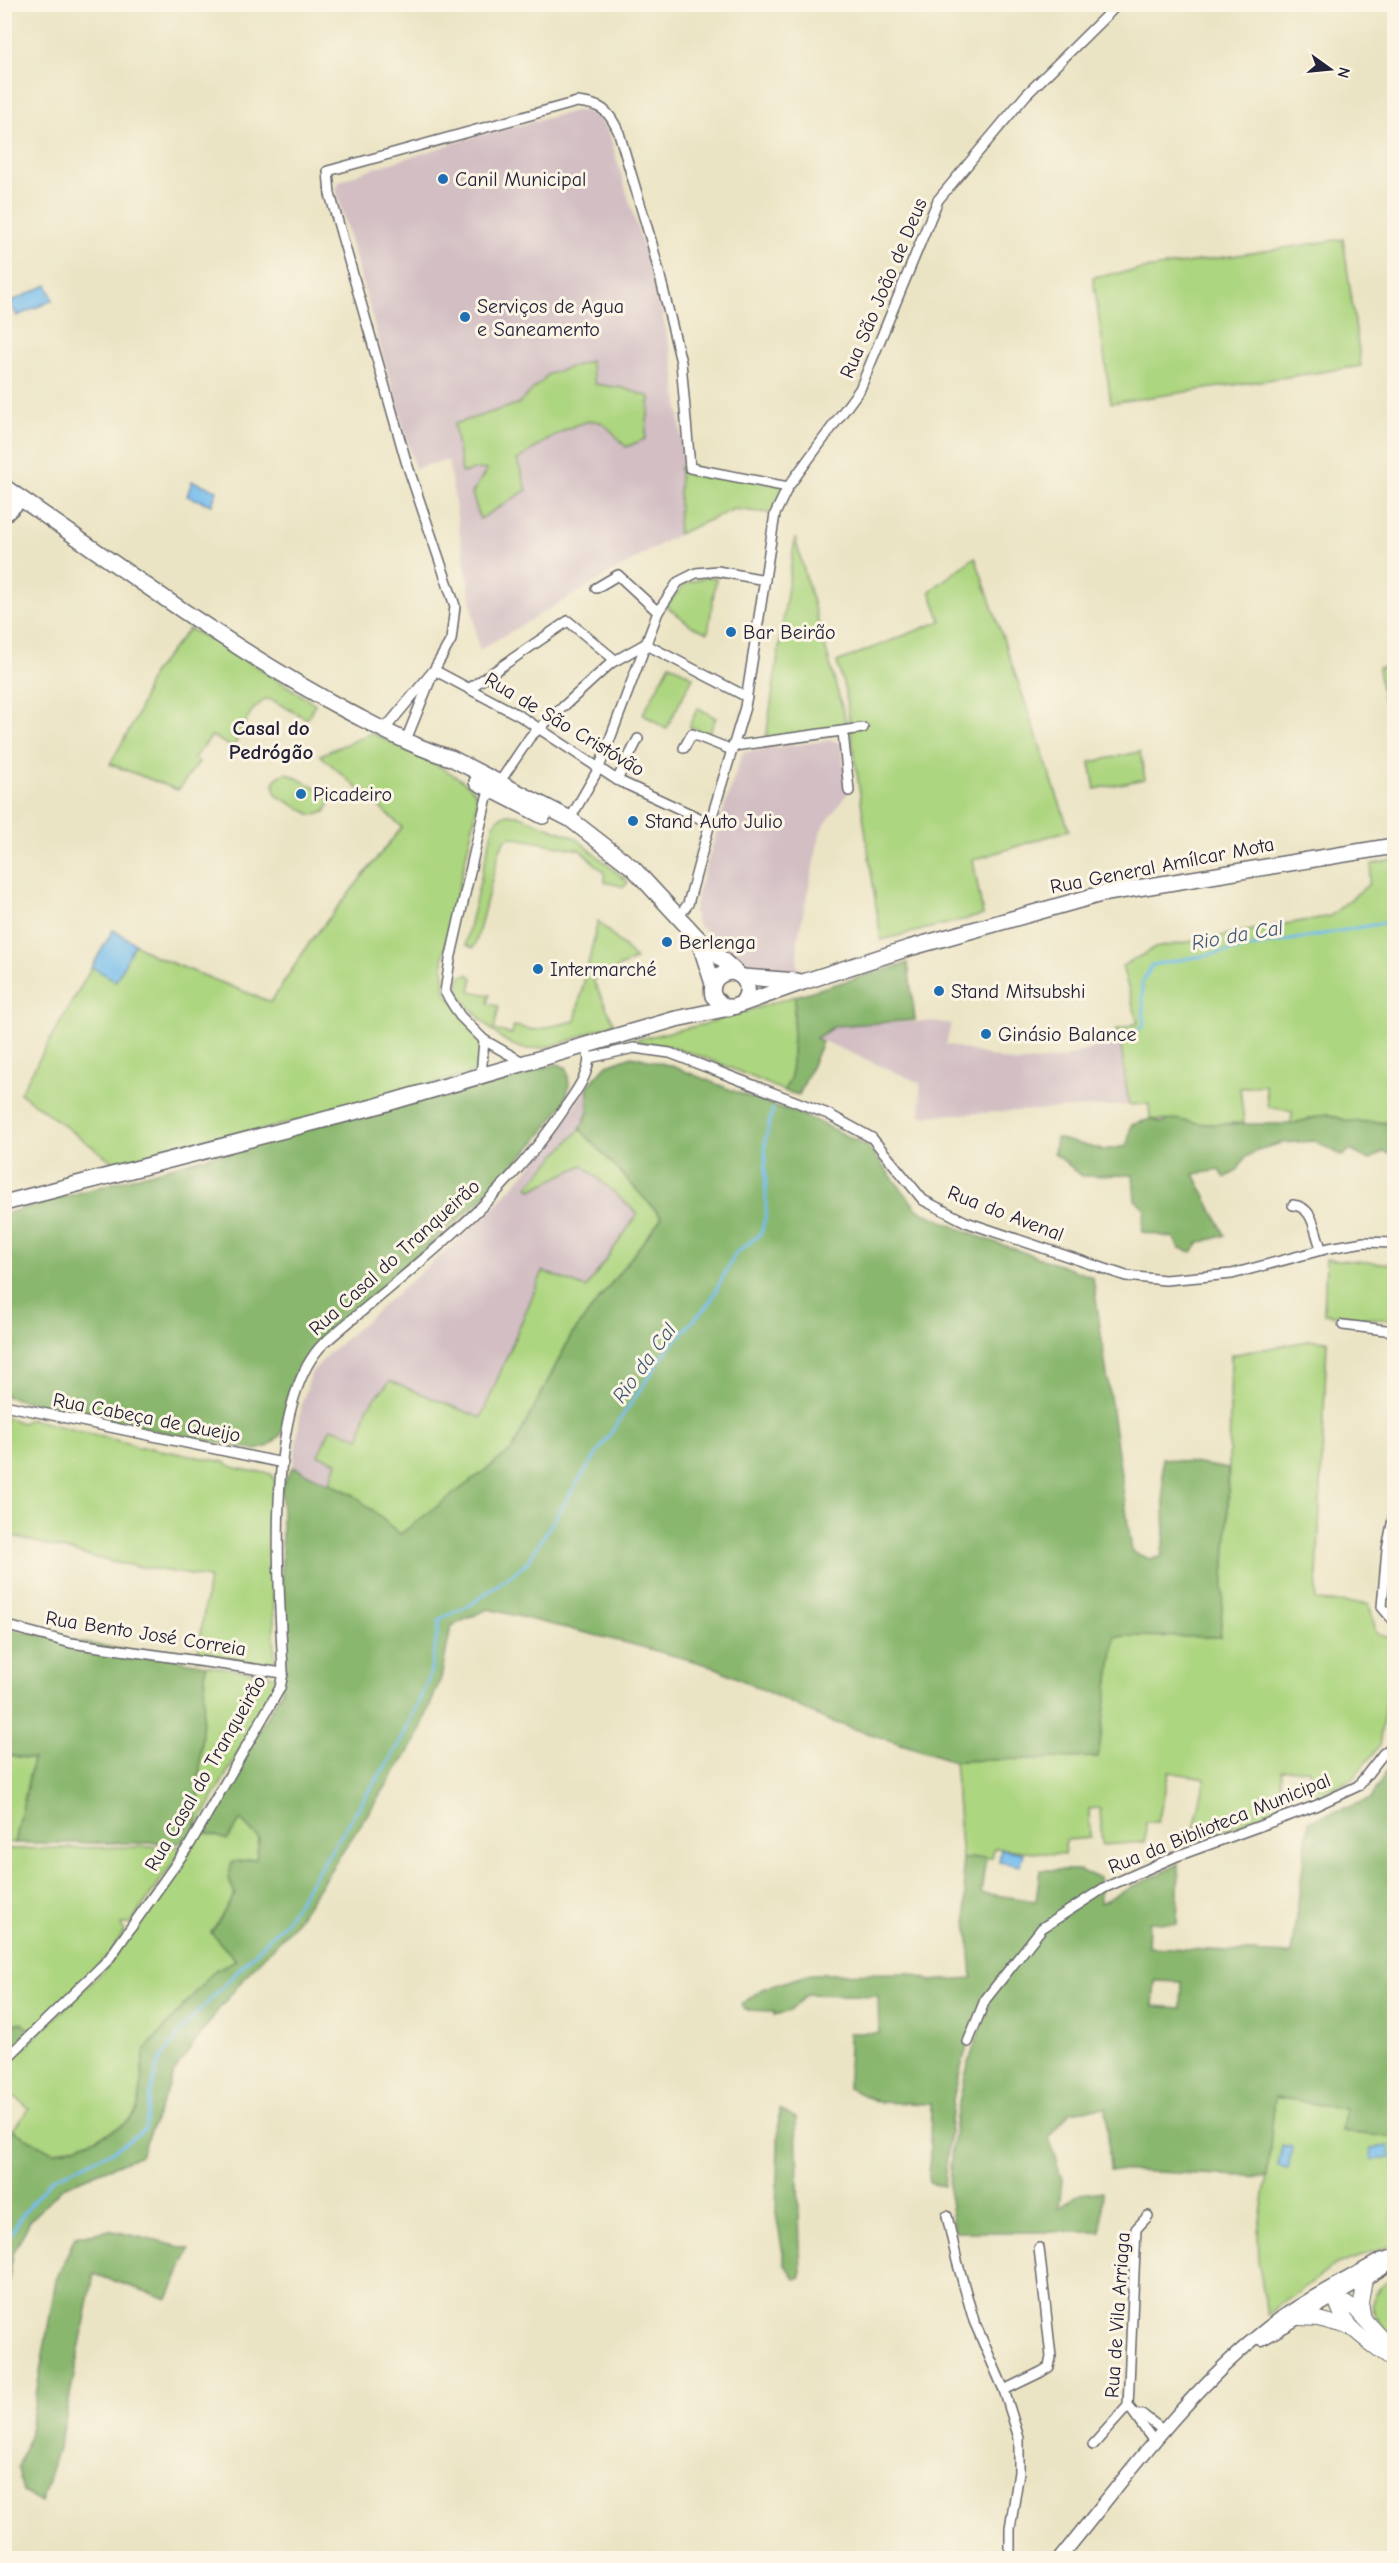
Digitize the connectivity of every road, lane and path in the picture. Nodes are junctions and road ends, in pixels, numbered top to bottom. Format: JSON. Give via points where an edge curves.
{"nodes":[{"id":1,"x":1118,"y":4,"type":"edge"},
{"id":2,"x":788,"y":487,"type":"junction"},
{"id":3,"x":5,"y":488,"type":"edge"},
{"id":4,"x":23,"y":499,"type":"junction"},
{"id":5,"x":4,"y":517,"type":"edge"},
{"id":6,"x":765,"y":580,"type":"junction"},
{"id":7,"x":596,"y":588,"type":"dead end"},
{"id":8,"x":658,"y":612,"type":"junction"},
{"id":9,"x":645,"y":644,"type":"junction"},
{"id":10,"x":615,"y":660,"type":"junction"},
{"id":11,"x":434,"y":670,"type":"junction"},
{"id":12,"x":470,"y":688,"type":"junction"},
{"id":13,"x":747,"y":697,"type":"junction"},
{"id":14,"x":863,"y":728,"type":"dead end"},
{"id":15,"x":541,"y":729,"type":"junction"},
{"id":16,"x":384,"y":730,"type":"junction"},
{"id":17,"x":843,"y":732,"type":"junction"},
{"id":18,"x":638,"y":739,"type":"dead end"},
{"id":19,"x":406,"y":740,"type":"junction"},
{"id":20,"x":684,"y":748,"type":"dead end"},
{"id":21,"x":733,"y":748,"type":"junction"},
{"id":22,"x":598,"y":768,"type":"junction"},
{"id":23,"x":617,"y":780,"type":"junction"},
{"id":24,"x":496,"y":788,"type":"junction"},
{"id":25,"x":849,"y":791,"type":"dead end"},
{"id":26,"x":574,"y":823,"type":"junction"},
{"id":27,"x":710,"y":823,"type":"junction"},
{"id":28,"x":1395,"y":846,"type":"edge"},
{"id":29,"x":679,"y":916,"type":"junction"},
{"id":30,"x":697,"y":937,"type":"junction"},
{"id":31,"x":740,"y":975,"type":"junction"},
{"id":32,"x":803,"y":982,"type":"junction"},
{"id":33,"x":712,"y":987,"type":"junction"},
{"id":34,"x":735,"y":1005,"type":"junction"},
{"id":35,"x":676,"y":1019,"type":"junction"},
{"id":36,"x":484,"y":1040,"type":"junction"},
{"id":37,"x":586,"y":1052,"type":"junction"},
{"id":38,"x":526,"y":1064,"type":"junction"},
{"id":39,"x":482,"y":1076,"type":"junction"},
{"id":40,"x":4,"y":1203,"type":"edge"},
{"id":41,"x":1293,"y":1205,"type":"dead end"},
{"id":42,"x":1395,"y":1243,"type":"edge"},
{"id":43,"x":1322,"y":1250,"type":"junction"},
{"id":44,"x":1343,"y":1325,"type":"dead end"},
{"id":45,"x":1395,"y":1331,"type":"edge"},
{"id":46,"x":4,"y":1405,"type":"edge"},
{"id":47,"x":283,"y":1463,"type":"junction"},
{"id":48,"x":1395,"y":1514,"type":"edge"},
{"id":49,"x":1395,"y":1621,"type":"edge"},
{"id":50,"x":4,"y":1625,"type":"edge"},
{"id":51,"x":283,"y":1673,"type":"junction"},
{"id":52,"x":1395,"y":1745,"type":"edge"},
{"id":53,"x":968,"y":2042,"type":"dead end"},
{"id":54,"x":4,"y":2061,"type":"edge"},
{"id":55,"x":947,"y":2216,"type":"dead end"},
{"id":56,"x":1148,"y":2216,"type":"dead end"},
{"id":57,"x":1039,"y":2248,"type":"dead end"},
{"id":58,"x":1395,"y":2257,"type":"edge"},
{"id":59,"x":1365,"y":2279,"type":"junction"},
{"id":60,"x":1333,"y":2292,"type":"junction"},
{"id":61,"x":1300,"y":2318,"type":"junction"},
{"id":62,"x":1364,"y":2319,"type":"junction"},
{"id":63,"x":1349,"y":2327,"type":"junction"},
{"id":64,"x":1250,"y":2344,"type":"junction"},
{"id":65,"x":1395,"y":2352,"type":"edge"},
{"id":66,"x":1395,"y":2361,"type":"edge"},
{"id":67,"x":1004,"y":2390,"type":"junction"},
{"id":68,"x":1128,"y":2406,"type":"junction"},
{"id":69,"x":1137,"y":2415,"type":"junction"},
{"id":70,"x":1164,"y":2432,"type":"junction"},
{"id":71,"x":1155,"y":2442,"type":"junction"},
{"id":72,"x":1093,"y":2445,"type":"dead end"},
{"id":73,"x":1010,"y":2559,"type":"edge"},
{"id":74,"x":1060,"y":2559,"type":"edge"}],
"edges":[{"from":1,"to":2,"type":"street","name":"Rua São João de Deus","via":[[1026,95],[939,200],[860,388]]},
{"from":2,"to":6,"type":"street","name":"Rua São João de Deus","via":[[775,514]]},
{"from":2,"to":11,"type":"street","via":[[690,468],[681,363],[668,301],[619,133],[606,111],[593,103],[577,102],[328,171],[330,194],[388,399],[455,606],[451,640]]},
{"from":3,"to":4,"type":"main road"},
{"from":4,"to":5,"type":"street"},
{"from":4,"to":16,"type":"main road","via":[[261,662]]},
{"from":6,"to":8,"type":"street","via":[[717,571],[696,573],[678,582]]},
{"from":6,"to":13,"type":"street","name":"Rua São João de Deus"},
{"from":7,"to":8,"type":"street","via":[[618,575]]},
{"from":8,"to":9,"type":"street"},
{"from":9,"to":10,"type":"street"},
{"from":9,"to":13,"type":"street"},
{"from":9,"to":22,"type":"street"},
{"from":10,"to":12,"type":"street","via":[[568,621]]},
{"from":10,"to":15,"type":"street"},
{"from":11,"to":12,"type":"street","name":"Rua de São Cristóvão"},
{"from":11,"to":16,"type":"street"},
{"from":11,"to":19,"type":"street"},
{"from":12,"to":15,"type":"street","name":"Rua de São Cristóvão"},
{"from":13,"to":21,"type":"street","name":"Rua São João de Deus"},
{"from":14,"to":17,"type":"street"},
{"from":15,"to":22,"type":"street","name":"Rua de São Cristóvão"},
{"from":15,"to":24,"type":"street","via":[[530,737]]},
{"from":16,"to":19,"type":"main road"},
{"from":17,"to":21,"type":"street"},
{"from":17,"to":25,"type":"street"},
{"from":18,"to":23,"type":"street"},
{"from":19,"to":24,"type":"main road"},
{"from":20,"to":21,"type":"street","via":[[692,734]]},
{"from":21,"to":27,"type":"street","name":"Rua São João de Deus"},
{"from":22,"to":23,"type":"street","name":"Rua de São Cristóvão"},
{"from":22,"to":26,"type":"street"},
{"from":23,"to":27,"type":"street","name":"Rua de São Cristóvão"},
{"from":24,"to":26,"type":"main road","via":[[540,815]]},
{"from":24,"to":36,"type":"street","via":[[495,800],[485,812],[446,992],[460,1016]]},
{"from":26,"to":29,"type":"main road","via":[[633,868]]},
{"from":27,"to":29,"type":"street","name":"Rua São João de Deus","via":[[688,904]]},
{"from":28,"to":32,"type":"main road","name":"Rua General Amílcar Mota","via":[[1101,894]]},
{"from":29,"to":30,"type":"main road"},
{"from":30,"to":31,"type":"main road"},
{"from":30,"to":33,"type":"main road"},
{"from":31,"to":32,"type":"main road","name":"Rua General Amílcar Mota"},
{"from":31,"to":33,"type":"main road","via":[[726,972],[716,978]]},
{"from":31,"to":34,"type":"main road","via":[[746,982],[747,993]]},
{"from":32,"to":34,"type":"main road","name":"Rua General Amílcar Mota"},
{"from":33,"to":34,"type":"main road","via":[[716,1000]]},
{"from":33,"to":35,"type":"main road"},
{"from":34,"to":35,"type":"main road","name":"Rua General Amílcar Mota"},
{"from":35,"to":37,"type":"main road","name":"Rua General Amílcar Mota"},
{"from":36,"to":38,"type":"street"},
{"from":36,"to":39,"type":"street"},
{"from":37,"to":38,"type":"main road","name":"Rua General Amílcar Mota"},
{"from":37,"to":43,"type":"street","name":"Rua do Avenal","via":[[634,1048],[670,1053],[828,1114],[872,1138],[923,1200],[966,1222],[1126,1276],[1165,1280],[1232,1274]]},
{"from":37,"to":47,"type":"street","name":"Rua Casal do Tranqueirão","via":[[586,1073],[580,1085],[537,1147],[484,1204],[312,1355],[303,1369],[287,1424]]},
{"from":38,"to":39,"type":"main road","name":"Rua General Amílcar Mota"},
{"from":39,"to":40,"type":"main road","name":"Rua General Amílcar Mota"},
{"from":41,"to":43,"type":"street","via":[[1306,1209],[1312,1216]]},
{"from":42,"to":43,"type":"street","name":"Rua do Avenal","via":[[1365,1242]]},
{"from":44,"to":45,"type":"street"},
{"from":46,"to":47,"type":"street","name":"Rua Cabeça de Queijo"},
{"from":47,"to":51,"type":"street","name":"Rua Casal do Tranqueirão","via":[[277,1508]]},
{"from":48,"to":49,"type":"street","via":[[1387,1549],[1382,1606]]},
{"from":50,"to":51,"type":"street","name":"Rua Bento José Correia","via":[[71,1643]]},
{"from":51,"to":54,"type":"street","name":"Rua Casal do Tranqueirão","via":[[280,1688],[190,1844],[108,1960]]},
{"from":52,"to":53,"type":"street","name":"Rua da Biblioteca Municipal","via":[[1358,1786],[1104,1888],[1042,1928],[985,2000]]},
{"from":55,"to":67,"type":"street","via":[[974,2321]]},
{"from":56,"to":68,"type":"street","name":"Rua de Vila Arriaga","via":[[1136,2229]]},
{"from":57,"to":67,"type":"street","via":[[1049,2367]]},
{"from":58,"to":59,"type":"street"},
{"from":58,"to":60,"type":"street","via":[[1380,2260]]},
{"from":59,"to":60,"type":"street"},
{"from":59,"to":62,"type":"main road","via":[[1361,2303]]},
{"from":60,"to":61,"type":"street"},
{"from":60,"to":62,"type":"main road"},
{"from":60,"to":63,"type":"main road","via":[[1337,2309]]},
{"from":60,"to":64,"type":"street","via":[[1271,2326]]},
{"from":61,"to":63,"type":"main road"},
{"from":61,"to":64,"type":"street"},
{"from":62,"to":65,"type":"main road"},
{"from":63,"to":66,"type":"main road"},
{"from":64,"to":70,"type":"street","via":[[1195,2395]]},
{"from":67,"to":73,"type":"street","via":[[1019,2438]]},
{"from":68,"to":69,"type":"street","name":"Rua de Vila Arriaga"},
{"from":68,"to":72,"type":"street"},
{"from":69,"to":70,"type":"street","name":"Rua de Vila Arriaga","via":[[1143,2415]]},
{"from":69,"to":71,"type":"street","name":"Rua de Vila Arriaga","via":[[1137,2421]]},
{"from":70,"to":71,"type":"street"},
{"from":71,"to":74,"type":"street"}]}
